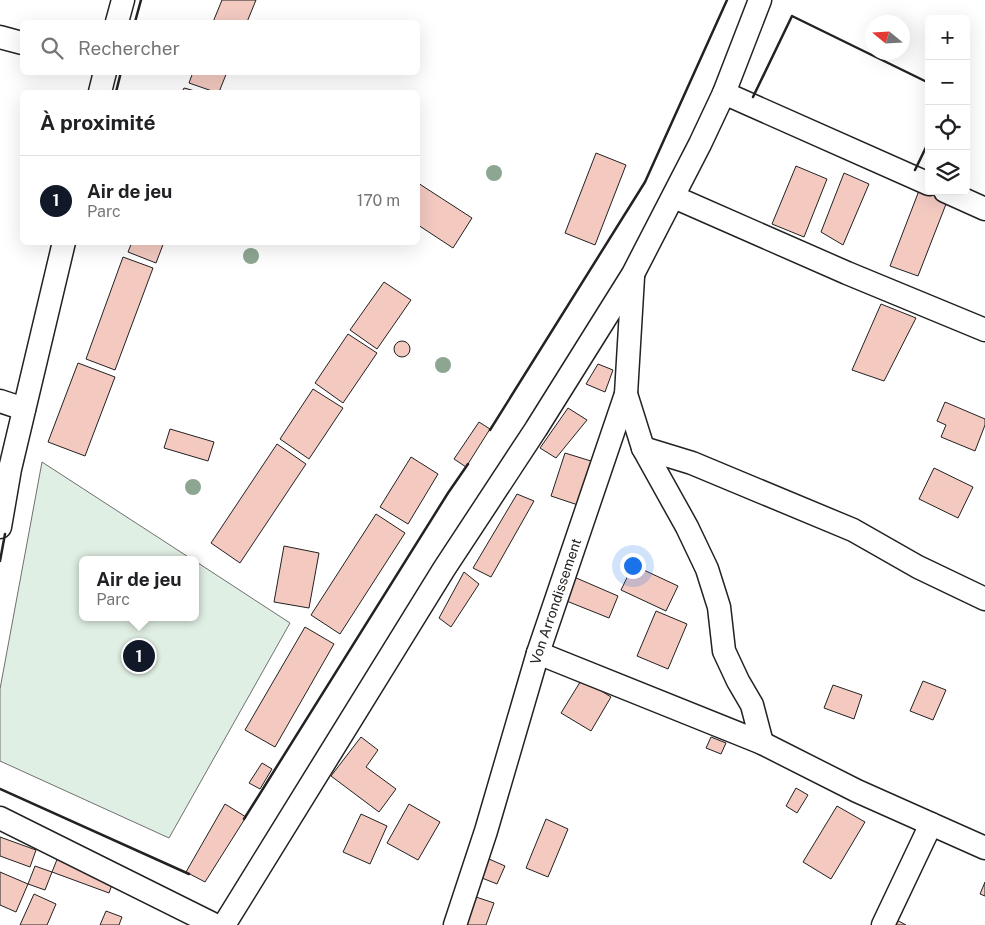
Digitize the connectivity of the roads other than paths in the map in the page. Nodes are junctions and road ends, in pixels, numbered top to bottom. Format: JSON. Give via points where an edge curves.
{"nodes":[{"id":1,"x":123,"y":0,"type":"edge"},
{"id":2,"x":760,"y":0,"type":"edge"},
{"id":3,"x":118,"y":20,"type":"edge"},
{"id":4,"x":0,"y":37,"type":"edge"},
{"id":5,"x":20,"y":42,"type":"edge"},
{"id":6,"x":104,"y":75,"type":"edge"},
{"id":7,"x":100,"y":90,"type":"edge"},
{"id":8,"x":724,"y":93,"type":"junction"},
{"id":9,"x":925,"y":182,"type":"edge"},
{"id":10,"x":954,"y":195,"type":"edge"},
{"id":11,"x":674,"y":197,"type":"junction"},
{"id":12,"x":985,"y":209,"type":"edge"},
{"id":13,"x":63,"y":245,"type":"edge"},
{"id":14,"x":633,"y":274,"type":"junction"},
{"id":15,"x":985,"y":330,"type":"edge"},
{"id":16,"x":626,"y":394,"type":"junction"},
{"id":17,"x":0,"y":401,"type":"edge"},
{"id":18,"x":24,"y":409,"type":"junction"},
{"id":19,"x":643,"y":448,"type":"junction"},
{"id":20,"x":0,"y":527,"type":"edge"},
{"id":21,"x":985,"y":598,"type":"edge"},
{"id":22,"x":538,"y":653,"type":"junction"},
{"id":23,"x":762,"y":743,"type":"junction"},
{"id":24,"x":0,"y":818,"type":"edge"},
{"id":25,"x":931,"y":824,"type":"junction"},
{"id":26,"x":985,"y":848,"type":"edge"},
{"id":27,"x":215,"y":925,"type":"edge"},
{"id":28,"x":224,"y":925,"type":"edge"},
{"id":29,"x":455,"y":925,"type":"edge"},
{"id":30,"x":883,"y":925,"type":"edge"}],
"edges":[{"from":1,"to":3,"type":"street"},
{"from":2,"to":8,"type":"street"},
{"from":4,"to":5,"type":"street"},
{"from":6,"to":7,"type":"street"},
{"from":8,"to":9,"type":"street"},
{"from":8,"to":11,"type":"street"},
{"from":10,"to":12,"type":"street"},
{"from":11,"to":14,"type":"street"},
{"from":11,"to":15,"type":"street","via":[[847,274]]},
{"from":13,"to":18,"type":"street"},
{"from":14,"to":16,"type":"street","name":"Von Arrondissement"},
{"from":14,"to":28,"type":"street","via":[[444,569]]},
{"from":16,"to":19,"type":"street"},
{"from":16,"to":22,"type":"street","name":"Von Arrondissement"},
{"from":17,"to":18,"type":"street"},
{"from":18,"to":20,"type":"street"},
{"from":19,"to":21,"type":"street","via":[[692,463],[853,530],[918,567]]},
{"from":19,"to":23,"type":"street","via":[[707,569],[719,607],[724,651],[752,705]]},
{"from":22,"to":23,"type":"street"},
{"from":22,"to":29,"type":"street","name":"Von Arrondissement"},
{"from":23,"to":25,"type":"street","via":[[856,791]]},
{"from":24,"to":27,"type":"street"},
{"from":25,"to":26,"type":"street"},
{"from":25,"to":30,"type":"street"}]}
